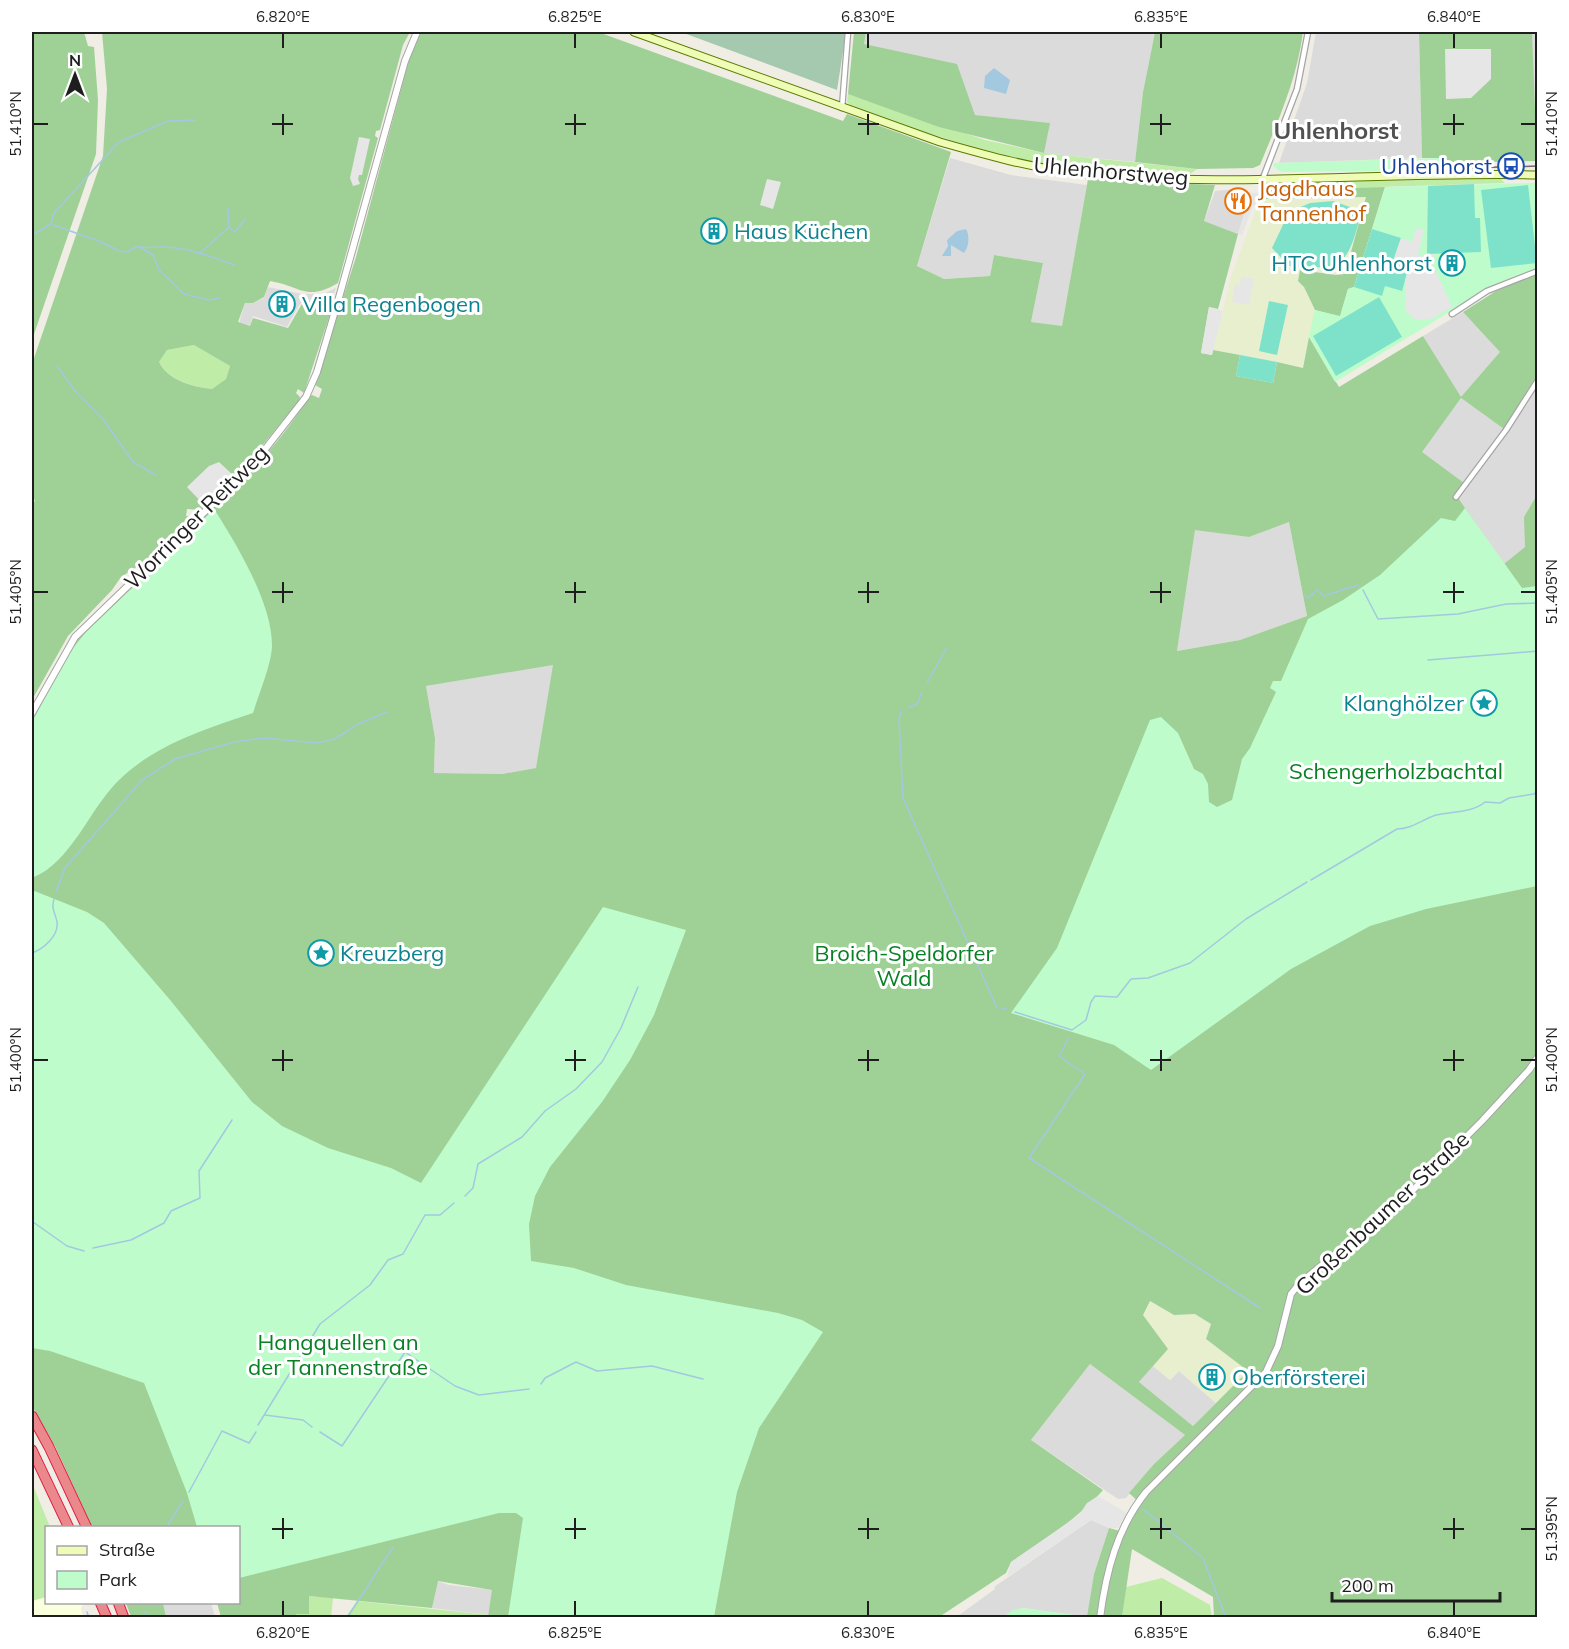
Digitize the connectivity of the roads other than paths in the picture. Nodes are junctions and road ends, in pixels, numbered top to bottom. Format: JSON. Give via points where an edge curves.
{"nodes":[{"id":1,"x":417,"y":32,"type":"edge"},
{"id":2,"x":634,"y":32,"type":"edge"},
{"id":3,"x":848,"y":32,"type":"edge"},
{"id":4,"x":1308,"y":32,"type":"edge"},
{"id":5,"x":842,"y":108,"type":"junction"},
{"id":6,"x":1538,"y":175,"type":"edge"},
{"id":7,"x":1263,"y":178,"type":"junction"},
{"id":8,"x":1538,"y":271,"type":"edge"},
{"id":9,"x":1452,"y":314,"type":"dead end"},
{"id":10,"x":1538,"y":380,"type":"edge"},
{"id":11,"x":1456,"y":497,"type":"dead end"},
{"id":12,"x":32,"y":713,"type":"edge"},
{"id":13,"x":1538,"y":1057,"type":"edge"},
{"id":14,"x":32,"y":1416,"type":"edge"},
{"id":15,"x":32,"y":1450,"type":"edge"},
{"id":16,"x":69,"y":1526,"type":"edge"},
{"id":17,"x":87,"y":1526,"type":"edge"},
{"id":18,"x":1100,"y":1617,"type":"edge"}],
"edges":[{"from":1,"to":12,"type":"street","name":"Worringer Reitweg","via":[[405,61],[340,294],[306,397],[252,466],[75,637]]},
{"from":2,"to":5,"type":"main road","name":"Uhlenhorstweg"},
{"from":3,"to":5,"type":"street"},
{"from":4,"to":7,"type":"street","via":[[1297,89]]},
{"from":5,"to":7,"type":"main road","name":"Uhlenhorstweg","via":[[940,142],[1050,169],[1139,178]]},
{"from":6,"to":7,"type":"main road","name":"Uhlenhorstweg"},
{"from":8,"to":9,"type":"street","via":[[1487,291]]},
{"from":10,"to":11,"type":"street"},
{"from":13,"to":18,"type":"street","name":"Großenbaumer Straße","via":[[1482,1121],[1411,1192],[1291,1294],[1278,1346],[1266,1372],[1136,1504],[1113,1553]]},
{"from":14,"to":17,"type":"highway"},
{"from":15,"to":16,"type":"highway"}]}
